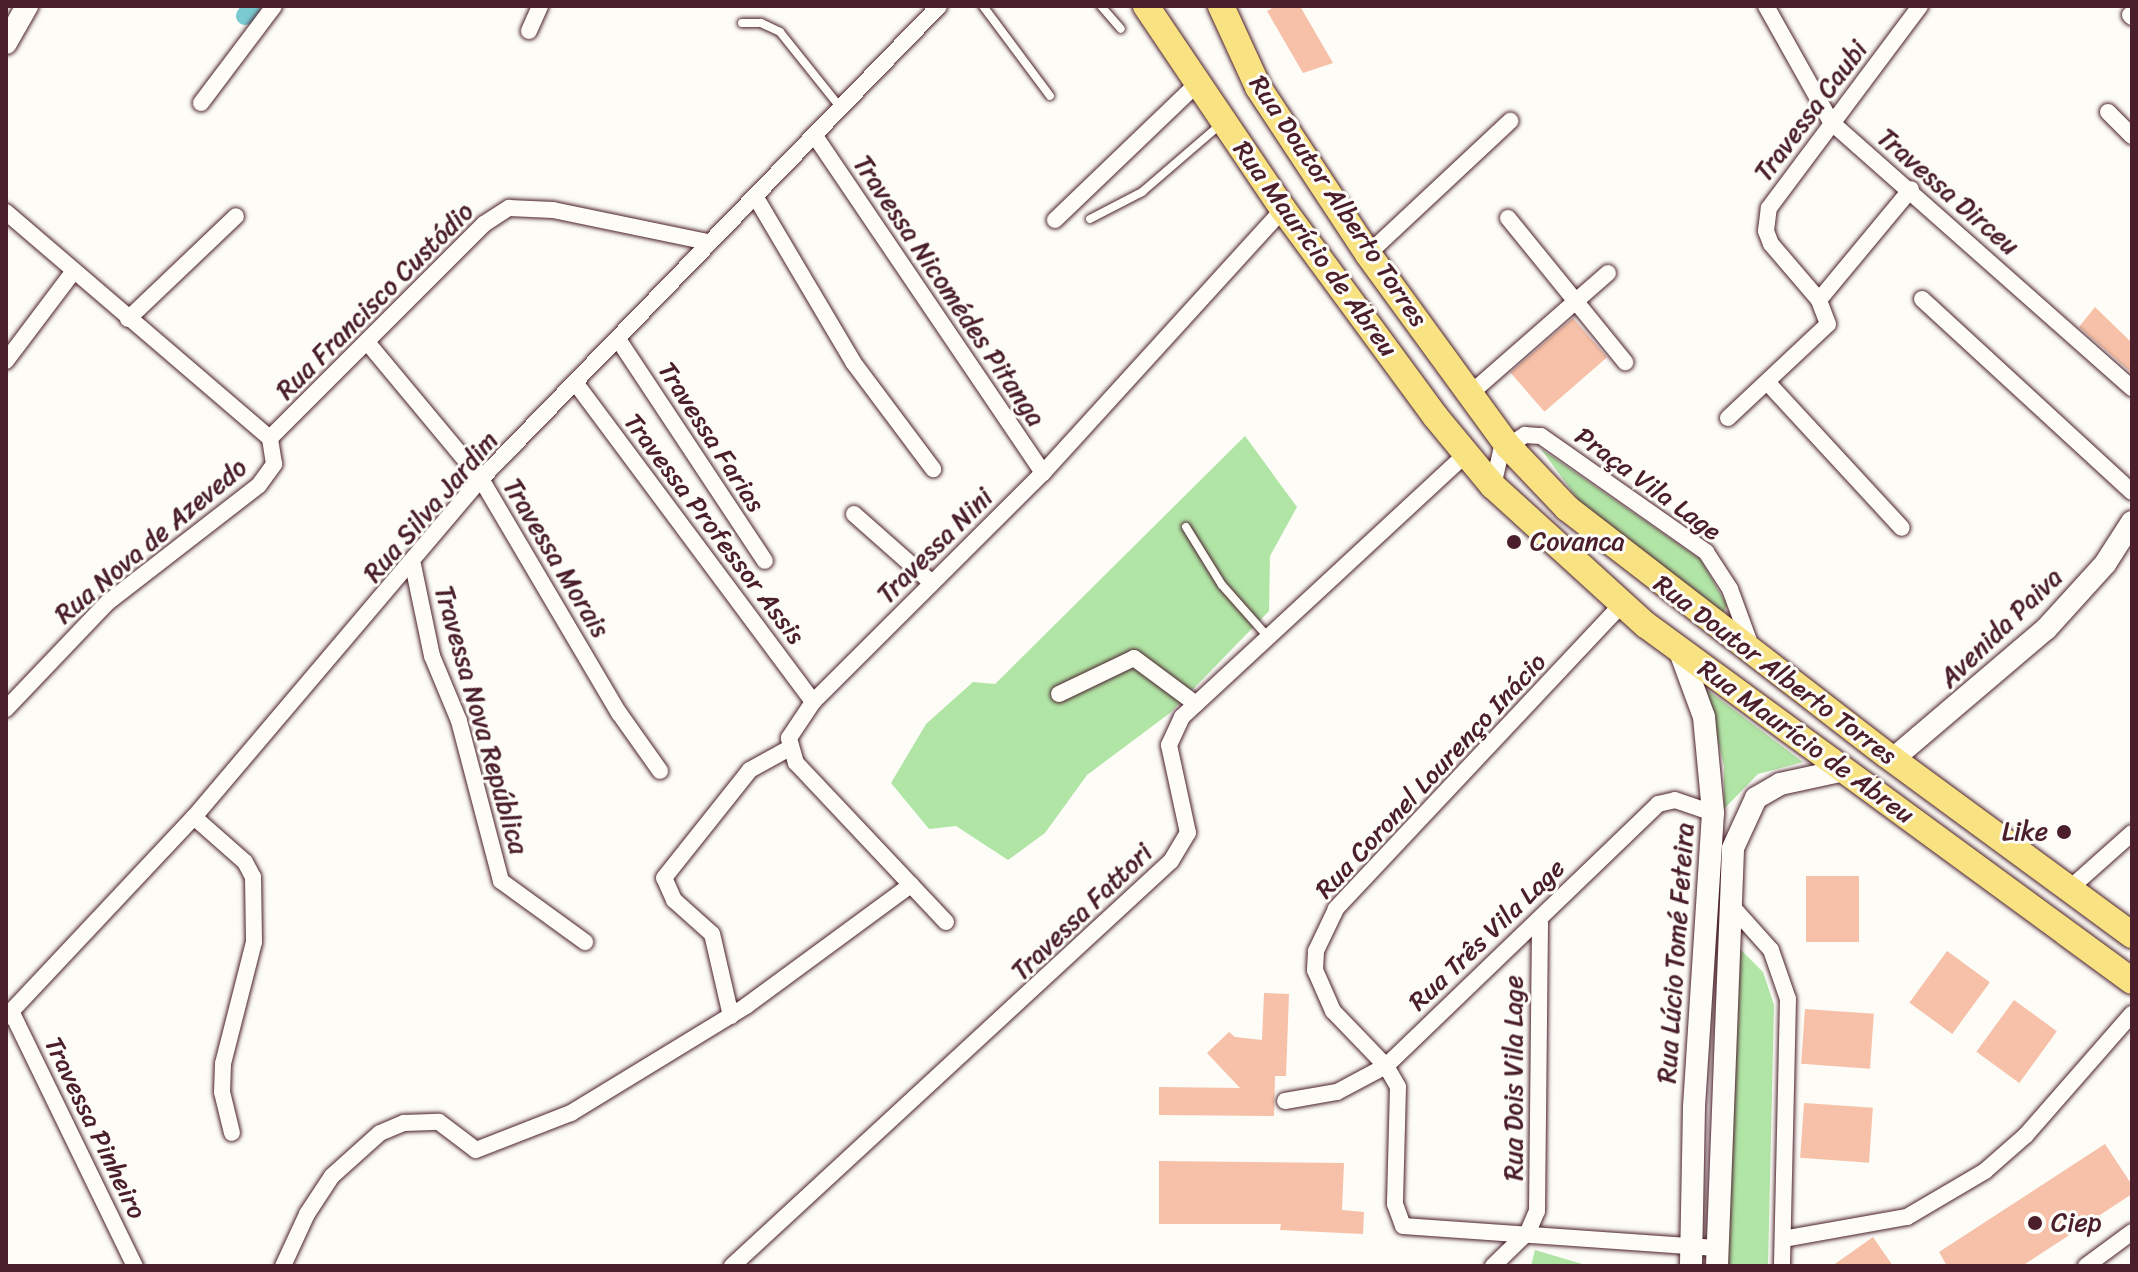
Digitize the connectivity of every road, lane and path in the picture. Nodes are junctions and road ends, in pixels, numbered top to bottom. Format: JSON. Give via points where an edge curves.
{"nodes":[{"id":1,"x":27,"y":6,"type":"edge"},
{"id":2,"x":274,"y":6,"type":"edge"},
{"id":3,"x":540,"y":6,"type":"edge"},
{"id":4,"x":939,"y":6,"type":"edge"},
{"id":5,"x":983,"y":6,"type":"edge"},
{"id":6,"x":1101,"y":6,"type":"edge"},
{"id":7,"x":1146,"y":6,"type":"edge"},
{"id":8,"x":1221,"y":6,"type":"edge"},
{"id":9,"x":1766,"y":6,"type":"edge"},
{"id":10,"x":1920,"y":6,"type":"edge"},
{"id":11,"x":742,"y":23,"type":"dead end"},
{"id":12,"x":1121,"y":29,"type":"dead end"},
{"id":13,"x":529,"y":31,"type":"dead end"},
{"id":14,"x":6,"y":43,"type":"edge"},
{"id":15,"x":1197,"y":84,"type":"junction"},
{"id":16,"x":1050,"y":96,"type":"dead end"},
{"id":17,"x":201,"y":103,"type":"dead end"},
{"id":18,"x":840,"y":107,"type":"junction"},
{"id":19,"x":2108,"y":112,"type":"dead end"},
{"id":20,"x":1510,"y":121,"type":"dead end"},
{"id":21,"x":1224,"y":122,"type":"junction"},
{"id":22,"x":1831,"y":122,"type":"junction"},
{"id":23,"x":815,"y":136,"type":"junction"},
{"id":24,"x":2132,"y":136,"type":"edge"},
{"id":25,"x":1911,"y":189,"type":"junction"},
{"id":26,"x":755,"y":196,"type":"junction"},
{"id":27,"x":1283,"y":209,"type":"junction"},
{"id":28,"x":6,"y":212,"type":"edge"},
{"id":29,"x":236,"y":216,"type":"dead end"},
{"id":30,"x":1508,"y":218,"type":"dead end"},
{"id":31,"x":1090,"y":219,"type":"dead end"},
{"id":32,"x":1055,"y":220,"type":"dead end"},
{"id":33,"x":708,"y":242,"type":"junction"},
{"id":34,"x":1368,"y":254,"type":"junction"},
{"id":35,"x":73,"y":272,"type":"junction"},
{"id":36,"x":1608,"y":273,"type":"dead end"},
{"id":37,"x":1922,"y":299,"type":"dead end"},
{"id":38,"x":1819,"y":300,"type":"junction"},
{"id":39,"x":1574,"y":301,"type":"junction"},
{"id":40,"x":128,"y":319,"type":"junction"},
{"id":41,"x":618,"y":339,"type":"junction"},
{"id":42,"x":367,"y":342,"type":"junction"},
{"id":43,"x":6,"y":361,"type":"edge"},
{"id":44,"x":1625,"y":362,"type":"dead end"},
{"id":45,"x":1768,"y":383,"type":"junction"},
{"id":46,"x":577,"y":385,"type":"junction"},
{"id":47,"x":2132,"y":388,"type":"edge"},
{"id":48,"x":1471,"y":393,"type":"junction"},
{"id":49,"x":1728,"y":418,"type":"dead end"},
{"id":50,"x":270,"y":438,"type":"junction"},
{"id":51,"x":1508,"y":446,"type":"junction"},
{"id":52,"x":1466,"y":454,"type":"junction"},
{"id":53,"x":933,"y":469,"type":"dead end"},
{"id":54,"x":1043,"y":473,"type":"junction"},
{"id":55,"x":481,"y":479,"type":"junction"},
{"id":56,"x":1493,"y":486,"type":"junction"},
{"id":57,"x":2132,"y":492,"type":"edge"},
{"id":58,"x":854,"y":514,"type":"dead end"},
{"id":59,"x":2132,"y":522,"type":"edge"},
{"id":60,"x":1186,"y":527,"type":"dead end"},
{"id":61,"x":1902,"y":528,"type":"dead end"},
{"id":62,"x":765,"y":561,"type":"dead end"},
{"id":63,"x":413,"y":565,"type":"junction"},
{"id":64,"x":932,"y":583,"type":"junction"},
{"id":65,"x":1622,"y":604,"type":"junction"},
{"id":66,"x":1268,"y":637,"type":"junction"},
{"id":67,"x":1679,"y":649,"type":"junction"},
{"id":68,"x":1754,"y":654,"type":"junction"},
{"id":69,"x":1059,"y":694,"type":"dead end"},
{"id":70,"x":813,"y":702,"type":"junction"},
{"id":71,"x":1196,"y":704,"type":"junction"},
{"id":72,"x":6,"y":709,"type":"edge"},
{"id":73,"x":788,"y":749,"type":"junction"},
{"id":74,"x":1893,"y":759,"type":"junction"},
{"id":75,"x":1844,"y":770,"type":"junction"},
{"id":76,"x":660,"y":771,"type":"dead end"},
{"id":77,"x":1713,"y":813,"type":"junction"},
{"id":78,"x":194,"y":817,"type":"junction"},
{"id":79,"x":2132,"y":833,"type":"edge"},
{"id":80,"x":911,"y":885,"type":"junction"},
{"id":81,"x":2067,"y":891,"type":"junction"},
{"id":82,"x":1729,"y":903,"type":"junction"},
{"id":83,"x":946,"y":922,"type":"dead end"},
{"id":84,"x":1540,"y":923,"type":"junction"},
{"id":85,"x":2132,"y":935,"type":"edge"},
{"id":86,"x":585,"y":942,"type":"dead end"},
{"id":87,"x":2132,"y":981,"type":"edge"},
{"id":88,"x":8,"y":1014,"type":"edge"},
{"id":89,"x":2132,"y":1014,"type":"edge"},
{"id":90,"x":731,"y":1016,"type":"junction"},
{"id":91,"x":1386,"y":1066,"type":"junction"},
{"id":92,"x":1285,"y":1101,"type":"dead end"},
{"id":93,"x":232,"y":1133,"type":"dead end"},
{"id":94,"x":1528,"y":1232,"type":"junction"},
{"id":95,"x":2132,"y":1232,"type":"edge"},
{"id":96,"x":1783,"y":1239,"type":"junction"},
{"id":97,"x":1692,"y":1256,"type":"edge"},
{"id":98,"x":1716,"y":1257,"type":"edge"},
{"id":99,"x":135,"y":1266,"type":"edge"},
{"id":100,"x":283,"y":1266,"type":"edge"},
{"id":101,"x":732,"y":1266,"type":"edge"},
{"id":102,"x":1493,"y":1266,"type":"edge"},
{"id":103,"x":1782,"y":1266,"type":"edge"},
{"id":104,"x":2086,"y":1266,"type":"edge"}],
"edges":[{"from":1,"to":14,"type":"main road"},
{"from":2,"to":17,"type":"street"},
{"from":3,"to":13,"type":"street"},
{"from":4,"to":18,"type":"street","name":"Rua Silva Jardim"},
{"from":5,"to":16,"type":"lane"},
{"from":6,"to":12,"type":"lane"},
{"from":7,"to":15,"type":"main road","name":"Rua Maurício de Abreu"},
{"from":8,"to":34,"type":"main road","name":"Rua Doutor Alberto Torres","via":[[1258,87]]},
{"from":9,"to":22,"type":"street","name":"Travessa Dirceu"},
{"from":10,"to":22,"type":"street","name":"Travessa Caubi"},
{"from":11,"to":18,"type":"lane","via":[[761,23],[780,32]]},
{"from":15,"to":21,"type":"main road","name":"Rua Maurício de Abreu"},
{"from":15,"to":32,"type":"street"},
{"from":18,"to":23,"type":"street","name":"Rua Silva Jardim"},
{"from":19,"to":24,"type":"street"},
{"from":20,"to":34,"type":"street"},
{"from":21,"to":27,"type":"main road","name":"Rua Maurício de Abreu"},
{"from":21,"to":31,"type":"lane","via":[[1142,192]]},
{"from":22,"to":25,"type":"street","name":"Travessa Dirceu"},
{"from":22,"to":38,"type":"street","name":"Travessa Caubi","via":[[1769,208],[1766,231]]},
{"from":23,"to":26,"type":"street","name":"Rua Silva Jardim"},
{"from":23,"to":54,"type":"street","name":"Travessa Nicomédes Pitanga"},
{"from":25,"to":38,"type":"street"},
{"from":25,"to":47,"type":"street","name":"Travessa Dirceu"},
{"from":26,"to":33,"type":"street","name":"Rua Silva Jardim"},
{"from":26,"to":53,"type":"street","via":[[853,362]]},
{"from":27,"to":52,"type":"main road","name":"Rua Maurício de Abreu"},
{"from":27,"to":54,"type":"street","name":"Travessa Nini"},
{"from":28,"to":35,"type":"street"},
{"from":29,"to":40,"type":"street"},
{"from":30,"to":39,"type":"street"},
{"from":33,"to":41,"type":"street","name":"Rua Silva Jardim"},
{"from":33,"to":42,"type":"street","name":"Rua Francisco Custódio","via":[[553,210],[509,208],[484,224]]},
{"from":34,"to":48,"type":"main road","name":"Rua Doutor Alberto Torres"},
{"from":35,"to":40,"type":"street"},
{"from":35,"to":43,"type":"street"},
{"from":36,"to":39,"type":"street"},
{"from":37,"to":57,"type":"street"},
{"from":38,"to":45,"type":"street","via":[[1827,317],[1824,333]]},
{"from":39,"to":44,"type":"street"},
{"from":39,"to":48,"type":"street"},
{"from":40,"to":50,"type":"street"},
{"from":41,"to":46,"type":"street","name":"Rua Silva Jardim"},
{"from":41,"to":62,"type":"street","name":"Travessa Farias"},
{"from":42,"to":50,"type":"street","name":"Rua Francisco Custódio"},
{"from":42,"to":55,"type":"street","name":"Travessa Morais"},
{"from":45,"to":49,"type":"street"},
{"from":45,"to":61,"type":"street"},
{"from":46,"to":55,"type":"street","name":"Rua Silva Jardim"},
{"from":46,"to":70,"type":"street","name":"Travessa Professor Assis"},
{"from":48,"to":51,"type":"main road","name":"Rua Doutor Alberto Torres"},
{"from":50,"to":72,"type":"street","name":"Rua Nova de Azevedo","via":[[274,464],[259,485],[107,603]]},
{"from":51,"to":56,"type":"street","via":[[1497,460]]},
{"from":51,"to":68,"type":"main road","name":"Rua Doutor Alberto Torres","via":[[1567,508]]},
{"from":51,"to":68,"type":"street","name":"Praça Vila Lage","via":[[1525,435],[1541,436],[1706,552],[1730,589]]},
{"from":52,"to":56,"type":"main road","name":"Rua Maurício de Abreu"},
{"from":52,"to":66,"type":"street","name":"Travessa Fattori"},
{"from":54,"to":64,"type":"street","name":"Travessa Nini"},
{"from":55,"to":63,"type":"street","name":"Rua Silva Jardim","via":[[429,538]]},
{"from":55,"to":76,"type":"street","name":"Travessa Morais","via":[[619,713]]},
{"from":56,"to":65,"type":"main road","name":"Rua Maurício de Abreu"},
{"from":58,"to":64,"type":"street"},
{"from":59,"to":74,"type":"main road","name":"Avenida Paiva","via":[[2105,564],[2046,629]]},
{"from":60,"to":66,"type":"lane","via":[[1222,585]]},
{"from":63,"to":78,"type":"street","name":"Rua Silva Jardim"},
{"from":63,"to":86,"type":"street","name":"Travessa Nova República","via":[[432,656],[459,721],[501,881]]},
{"from":64,"to":70,"type":"street","name":"Travessa Nini"},
{"from":65,"to":67,"type":"main road","name":"Rua Maurício de Abreu"},
{"from":65,"to":91,"type":"street","name":"Rua Coronel Lourenço Inácio","via":[[1336,909],[1316,951],[1320,986],[1333,1011]]},
{"from":66,"to":71,"type":"street","name":"Travessa Fattori"},
{"from":67,"to":75,"type":"main road","name":"Rua Maurício de Abreu"},
{"from":67,"to":77,"type":"main road","name":"Rua Lúcio Tomé Feteira","via":[[1704,717]]},
{"from":68,"to":74,"type":"main road","name":"Rua Doutor Alberto Torres"},
{"from":69,"to":71,"type":"street","via":[[1134,658]]},
{"from":70,"to":73,"type":"street","name":"Travessa Nini","via":[[794,728]]},
{"from":71,"to":101,"type":"street","name":"Travessa Fattori","via":[[1182,717],[1169,745],[1187,821],[1183,847],[1027,998],[894,1112]]},
{"from":73,"to":80,"type":"street"},
{"from":73,"to":90,"type":"street","via":[[750,770],[664,878],[674,900],[712,934]]},
{"from":74,"to":81,"type":"main road","name":"Rua Doutor Alberto Torres"},
{"from":75,"to":82,"type":"main road","name":"Rua Lúcio Tomé Feteira","via":[[1794,779],[1756,798],[1733,848]]},
{"from":75,"to":87,"type":"main road","name":"Rua Maurício de Abreu"},
{"from":77,"to":84,"type":"street","name":"Rua Três Vila Lage","via":[[1675,800],[1658,804]]},
{"from":77,"to":97,"type":"main road","name":"Rua Lúcio Tomé Feteira","via":[[1694,1107]]},
{"from":78,"to":88,"type":"street","name":"Rua Silva Jardim"},
{"from":78,"to":93,"type":"street","via":[[245,862],[253,877],[254,942],[223,1064],[222,1092]]},
{"from":79,"to":81,"type":"street"},
{"from":80,"to":83,"type":"street"},
{"from":80,"to":90,"type":"street"},
{"from":81,"to":85,"type":"main road","name":"Rua Doutor Alberto Torres"},
{"from":82,"to":96,"type":"street","via":[[1771,950],[1788,999]]},
{"from":82,"to":98,"type":"main road","name":"Rua Lúcio Tomé Feteira","via":[[1732,971]]},
{"from":84,"to":91,"type":"street","name":"Rua Três Vila Lage"},
{"from":84,"to":94,"type":"street","name":"Rua Dois Vila Lage","via":[[1537,1211]]},
{"from":88,"to":99,"type":"street","name":"Travessa Pinheiro"},
{"from":89,"to":96,"type":"street","via":[[2026,1135],[1985,1171],[1907,1217]]},
{"from":90,"to":100,"type":"street","via":[[571,1113],[487,1147],[467,1147],[446,1127],[423,1120],[380,1133],[332,1176]]},
{"from":91,"to":92,"type":"street","name":"Rua Três Vila Lage","via":[[1337,1092]]},
{"from":91,"to":94,"type":"street","name":"Rua Coronel Lourenço Inácio","via":[[1398,1087],[1395,1204],[1403,1226]]},
{"from":94,"to":97,"type":"street"},
{"from":94,"to":102,"type":"street"},
{"from":95,"to":104,"type":"street"},
{"from":96,"to":103,"type":"street"},
{"from":97,"to":98,"type":"street"}]}
